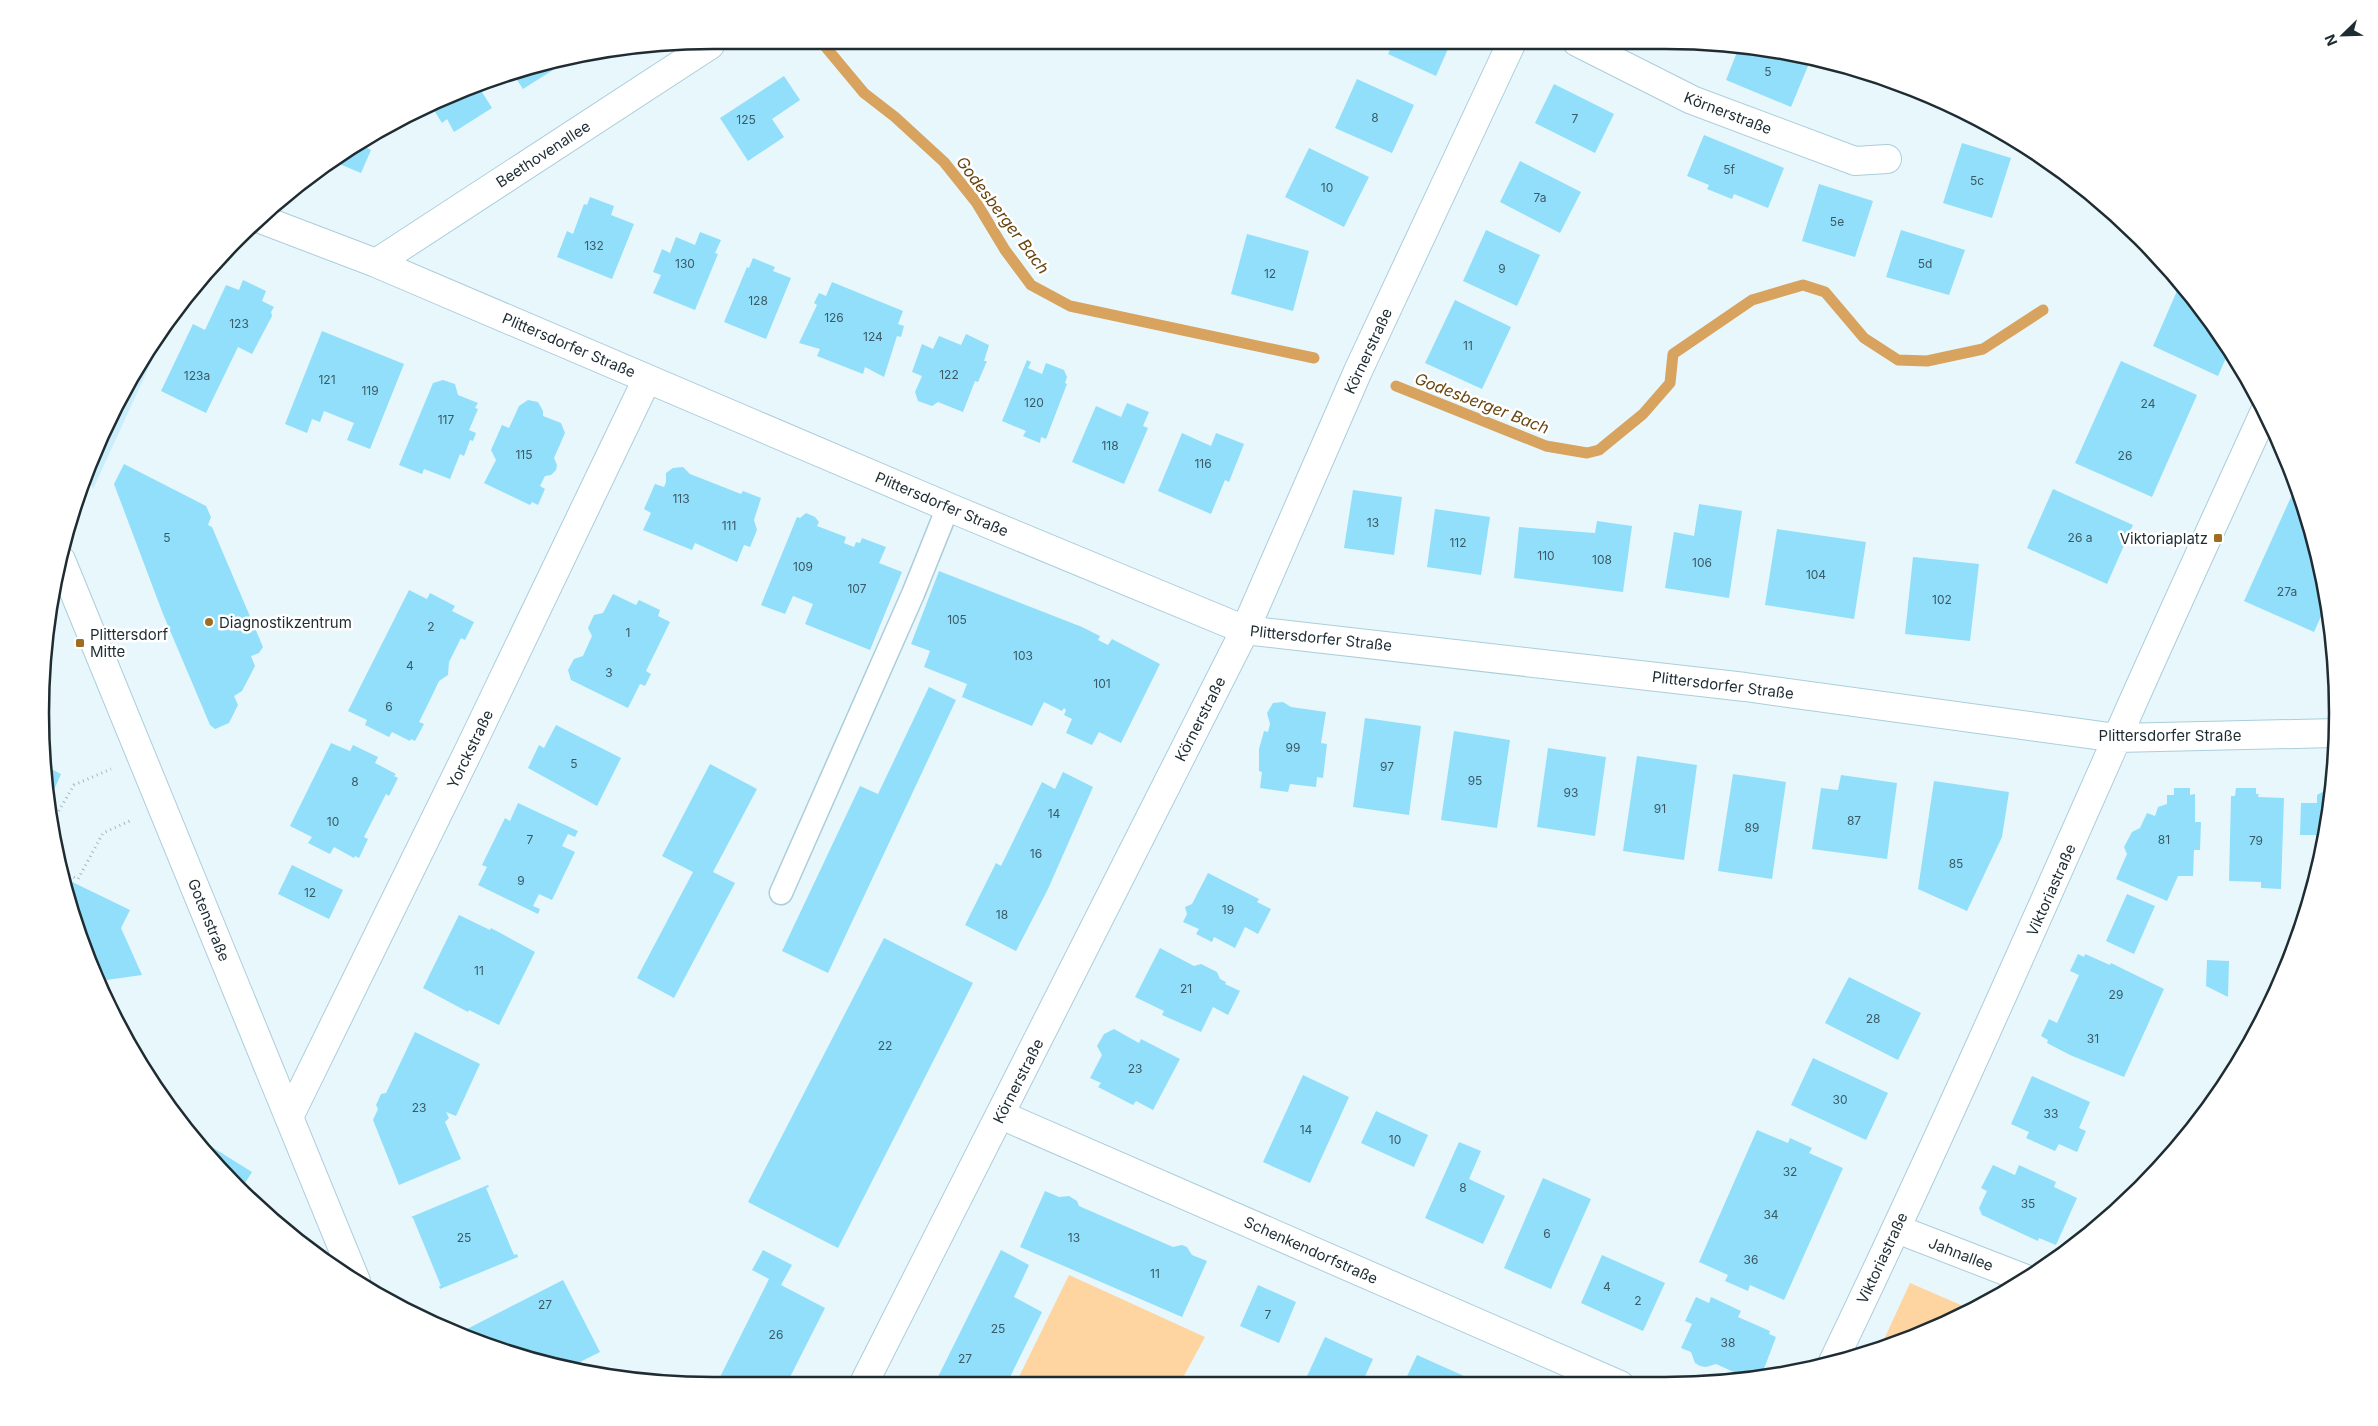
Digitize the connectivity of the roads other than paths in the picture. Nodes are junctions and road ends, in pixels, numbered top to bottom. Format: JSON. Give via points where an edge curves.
{"nodes":[{"id":1,"x":705,"y":49,"type":"edge"},
{"id":2,"x":1509,"y":49,"type":"edge"},
{"id":3,"x":1590,"y":49,"type":"edge"},
{"id":4,"x":1887,"y":159,"type":"dead end"},
{"id":5,"x":267,"y":221,"type":"edge"},
{"id":6,"x":376,"y":263,"type":"junction"},
{"id":7,"x":647,"y":379,"type":"junction"},
{"id":8,"x":2261,"y":419,"type":"edge"},
{"id":9,"x":948,"y":507,"type":"junction"},
{"id":10,"x":65,"y":569,"type":"edge"},
{"id":11,"x":1245,"y":630,"type":"junction"},
{"id":12,"x":2329,"y":733,"type":"edge"},
{"id":13,"x":2117,"y":738,"type":"junction"},
{"id":14,"x":781,"y":893,"type":"dead end"},
{"id":15,"x":1001,"y":1115,"type":"junction"},
{"id":16,"x":289,"y":1117,"type":"junction"},
{"id":17,"x":1897,"y":1229,"type":"junction"},
{"id":18,"x":351,"y":1270,"type":"edge"},
{"id":19,"x":2018,"y":1275,"type":"edge"},
{"id":20,"x":1836,"y":1355,"type":"edge"},
{"id":21,"x":867,"y":1377,"type":"edge"},
{"id":22,"x":1604,"y":1377,"type":"edge"}],
"edges":[{"from":1,"to":6,"type":"street","name":"Beethovenallee"},
{"from":2,"to":11,"type":"street","name":"Körnerstraße","via":[[1358,371]]},
{"from":3,"to":4,"type":"street","name":"Körnerstraße","via":[[1692,100],[1855,161]]},
{"from":5,"to":6,"type":"street","name":"Plittersdorfer Straße"},
{"from":6,"to":7,"type":"street","name":"Plittersdorfer Straße"},
{"from":7,"to":9,"type":"street","name":"Plittersdorfer Straße"},
{"from":7,"to":16,"type":"street","name":"Yorckstraße"},
{"from":8,"to":13,"type":"street","name":"Viktoriastraße"},
{"from":9,"to":11,"type":"street","name":"Plittersdorfer Straße"},
{"from":9,"to":14,"type":"lane"},
{"from":10,"to":16,"type":"street","name":"Gotenstraße"},
{"from":11,"to":13,"type":"street","name":"Plittersdorfer Straße","via":[[1735,686]]},
{"from":11,"to":15,"type":"street","name":"Körnerstraße"},
{"from":12,"to":13,"type":"street","name":"Plittersdorfer Straße"},
{"from":13,"to":17,"type":"street","name":"Viktoriastraße"},
{"from":15,"to":21,"type":"street","name":"Körnerstraße"},
{"from":15,"to":22,"type":"street","name":"Schenkendorfstraße"},
{"from":16,"to":18,"type":"street","name":"Gotenstraße"},
{"from":17,"to":19,"type":"street","name":"Jahnallee"},
{"from":17,"to":20,"type":"street","name":"Viktoriastraße"}]}
